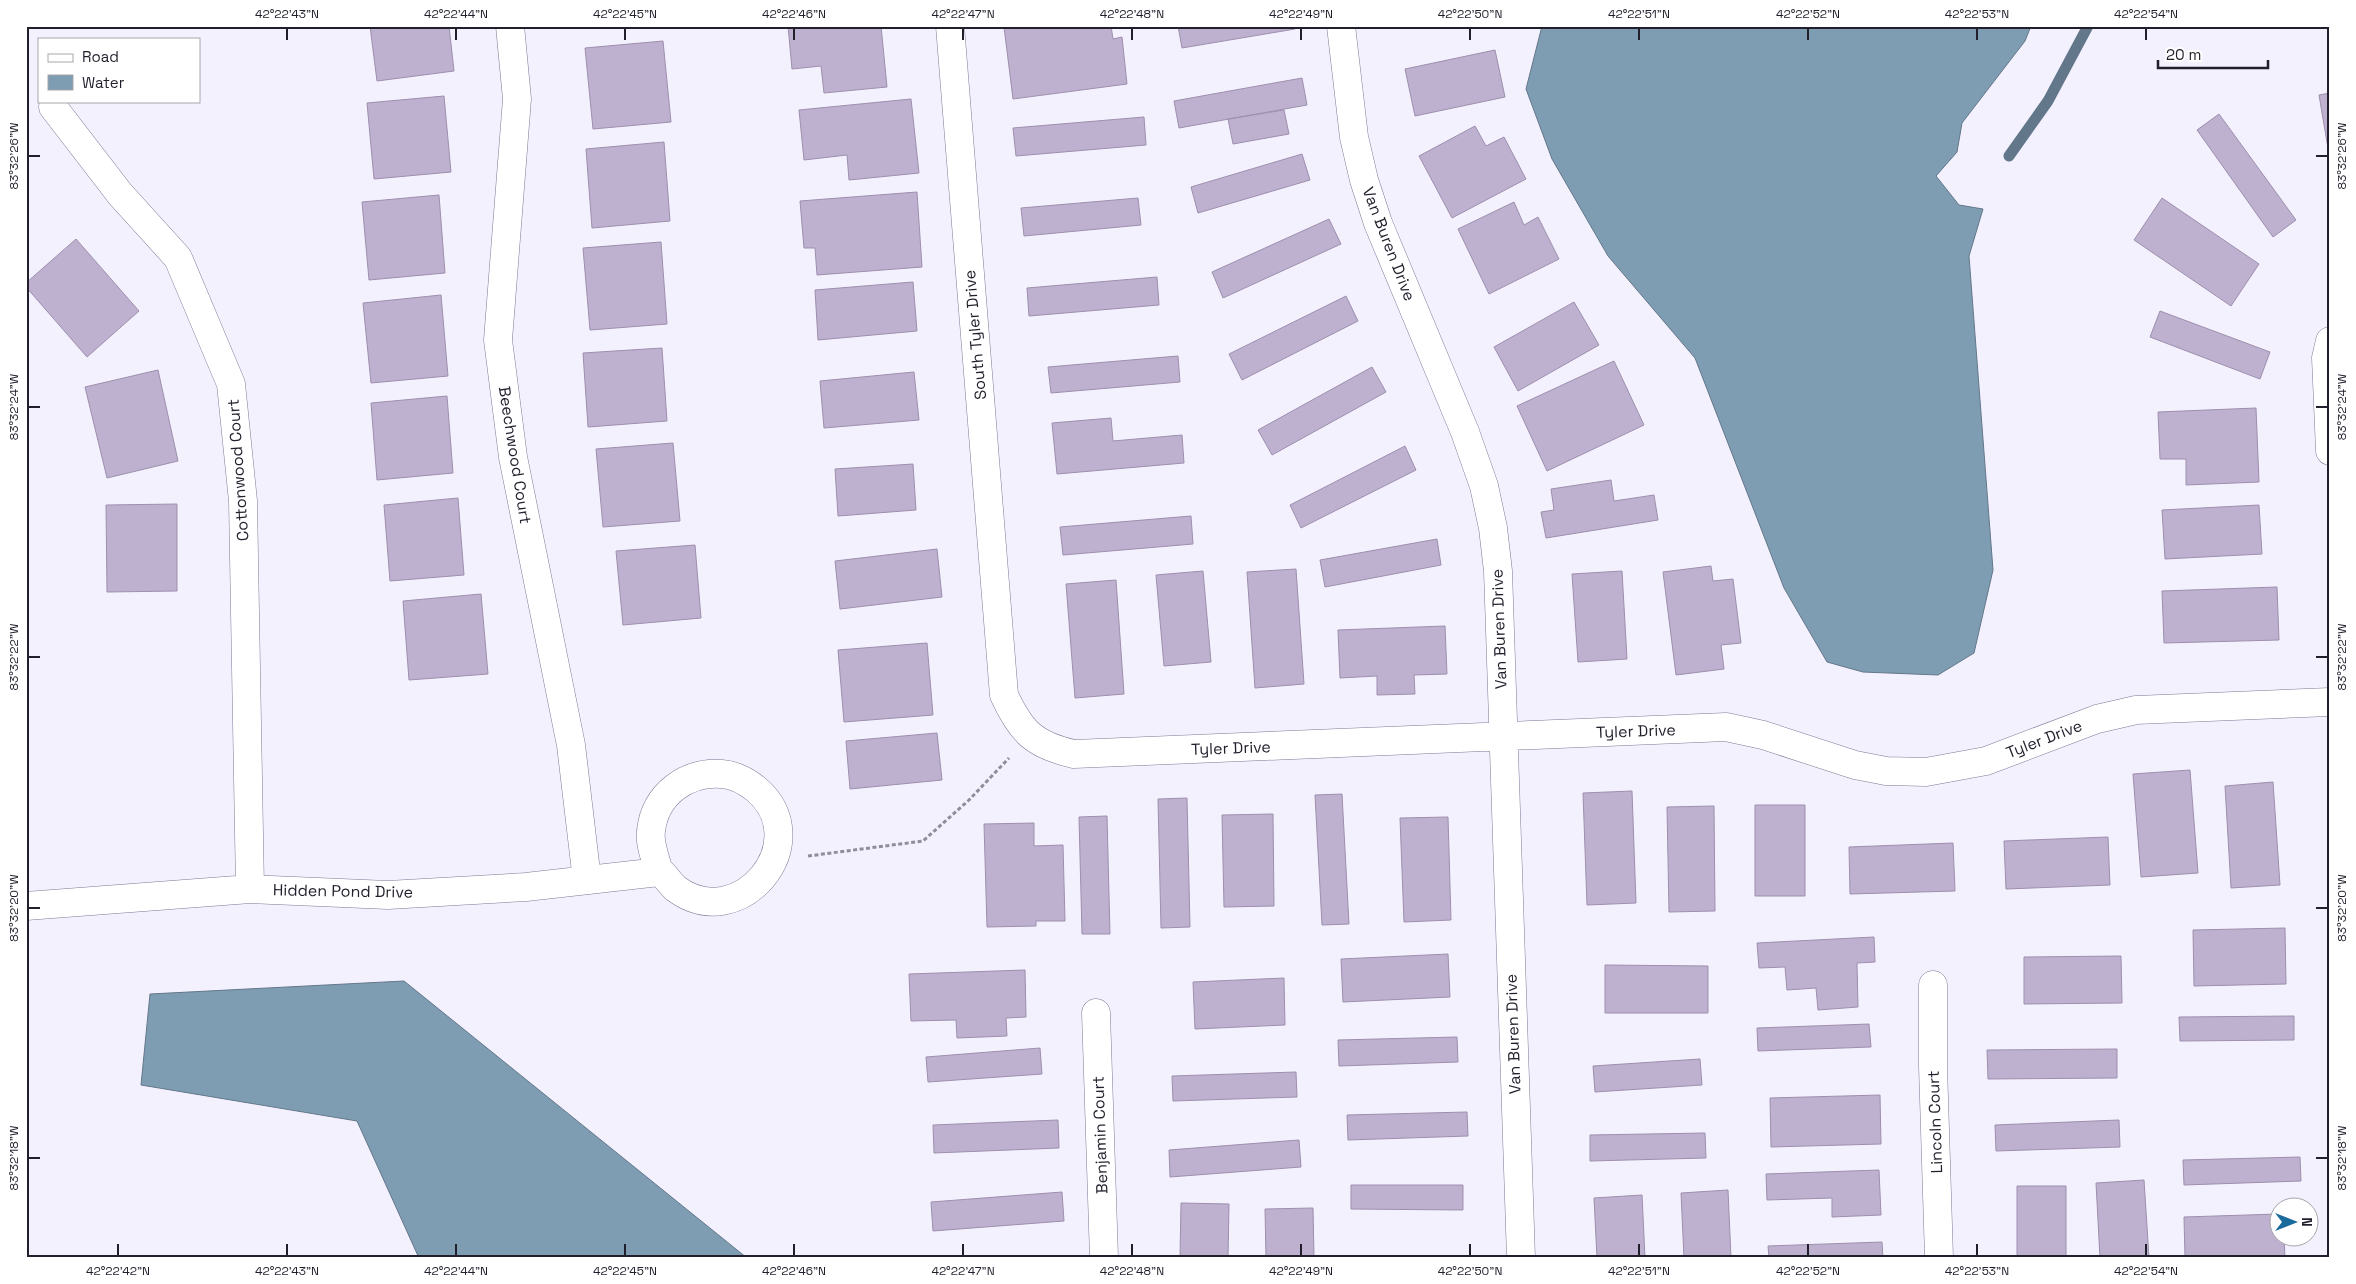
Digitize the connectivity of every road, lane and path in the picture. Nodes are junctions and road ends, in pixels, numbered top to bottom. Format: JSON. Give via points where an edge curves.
{"nodes":[{"id":1,"x":510,"y":26,"type":"edge"},
{"id":2,"x":950,"y":26,"type":"edge"},
{"id":3,"x":1341,"y":26,"type":"edge"},
{"id":4,"x":53,"y":107,"type":"dead end"},
{"id":5,"x":2330,"y":341,"type":"edge"},
{"id":6,"x":2330,"y":451,"type":"edge"},
{"id":7,"x":1000,"y":644,"type":"joint"},
{"id":8,"x":2330,"y":702,"type":"edge"},
{"id":9,"x":1030,"y":736,"type":"junction"},
{"id":10,"x":1504,"y":737,"type":"junction"},
{"id":11,"x":774,"y":860,"type":"junction"},
{"id":12,"x":659,"y":872,"type":"junction"},
{"id":13,"x":587,"y":880,"type":"junction"},
{"id":14,"x":250,"y":889,"type":"junction"},
{"id":15,"x":26,"y":906,"type":"edge"},
{"id":16,"x":1933,"y":985,"type":"dead end"},
{"id":17,"x":1096,"y":1013,"type":"dead end"},
{"id":18,"x":1104,"y":1258,"type":"edge"},
{"id":19,"x":1520,"y":1258,"type":"edge"},
{"id":20,"x":1939,"y":1258,"type":"edge"}],
"edges":[{"from":1,"to":13,"type":"street","name":"Beechwood Court","via":[[517,99],[498,340],[513,457],[571,745]]},
{"from":2,"to":7,"type":"street","name":"South Tyler Drive"},
{"from":3,"to":10,"type":"street","name":"Van Buren Drive","via":[[1354,137],[1364,180],[1378,223],[1465,432],[1484,486],[1498,571]]},
{"from":4,"to":14,"type":"street","name":"Cottonwood Court","via":[[120,194],[178,258],[231,384],[243,500]]},
{"from":5,"to":6,"type":"street","via":[[2326,358]]},
{"from":7,"to":9,"type":"street","name":"Tyler Drive","via":[[1004,695],[1015,720]]},
{"from":8,"to":10,"type":"street","name":"Tyler Drive","via":[[2136,710],[2097,719],[1986,761],[1926,772],[1886,771],[1855,765],[1763,734],[1726,727]]},
{"from":9,"to":10,"type":"street","name":"Tyler Drive","via":[[1053,749],[1074,754]]},
{"from":9,"to":11,"type":"path","via":[[969,800],[924,841]]},
{"from":10,"to":19,"type":"street","name":"Van Buren Drive"},
{"from":11,"to":12,"type":"street","via":[[763,879],[746,893],[716,901],[694,898]]},
{"from":11,"to":12,"type":"street","via":[[779,837],[774,815],[764,795],[746,781],[730,775],[708,773],[686,779],[669,792],[656,811],[650,832]]},
{"from":12,"to":13,"type":"street","name":"Hidden Pond Drive"},
{"from":13,"to":14,"type":"street","name":"Hidden Pond Drive","via":[[388,895]]},
{"from":14,"to":15,"type":"street","name":"Hidden Pond Drive"},
{"from":16,"to":20,"type":"street","name":"Lincoln Court"},
{"from":17,"to":18,"type":"street","name":"Benjamin Court"}]}
